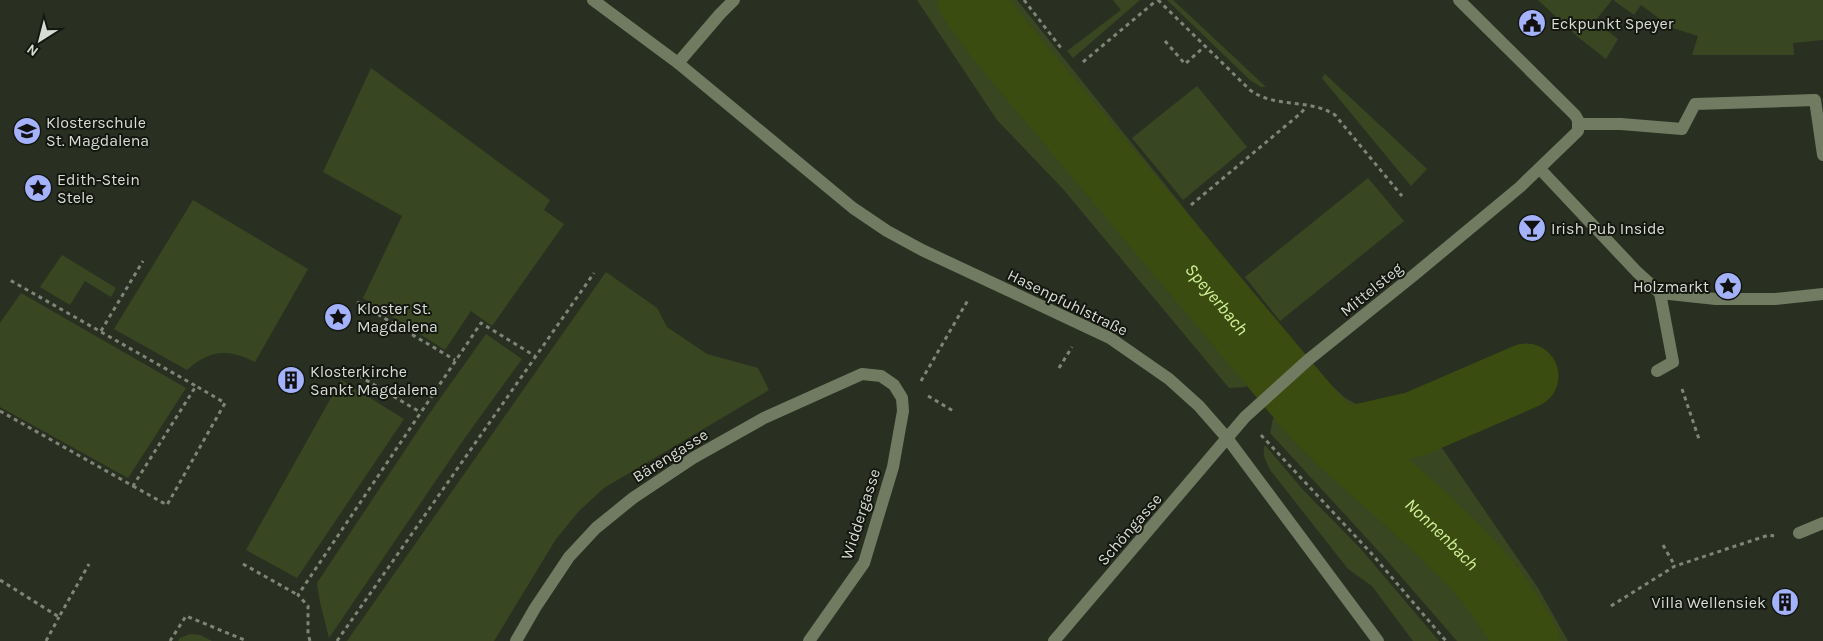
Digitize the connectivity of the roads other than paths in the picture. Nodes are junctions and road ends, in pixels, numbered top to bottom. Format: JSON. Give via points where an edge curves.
{"nodes":[{"id":1,"x":593,"y":0,"type":"edge"},
{"id":2,"x":734,"y":0,"type":"edge"},
{"id":3,"x":1458,"y":0,"type":"edge"},
{"id":4,"x":678,"y":63,"type":"junction"},
{"id":5,"x":1578,"y":124,"type":"junction"},
{"id":6,"x":1823,"y":155,"type":"edge"},
{"id":7,"x":1540,"y":169,"type":"junction"},
{"id":8,"x":1660,"y":293,"type":"junction"},
{"id":9,"x":1823,"y":294,"type":"edge"},
{"id":10,"x":1657,"y":371,"type":"dead end"},
{"id":11,"x":894,"y":385,"type":"joint"},
{"id":12,"x":1227,"y":438,"type":"junction"},
{"id":13,"x":1823,"y":523,"type":"edge"},
{"id":14,"x":1800,"y":533,"type":"road end"},
{"id":15,"x":516,"y":641,"type":"edge"},
{"id":16,"x":809,"y":641,"type":"edge"},
{"id":17,"x":1054,"y":641,"type":"edge"},
{"id":18,"x":1378,"y":641,"type":"edge"}],
"edges":[{"from":1,"to":4,"type":"street","name":"Hasenpfuhlstraße"},
{"from":2,"to":4,"type":"street"},
{"from":3,"to":5,"type":"street","via":[[1575,115]]},
{"from":4,"to":12,"type":"street","name":"Hasenpfuhlstraße","via":[[853,208],[913,245],[1110,338],[1169,379]]},
{"from":5,"to":6,"type":"street","via":[[1682,130],[1695,104],[1815,100]]},
{"from":5,"to":7,"type":"street","via":[[1574,136]]},
{"from":7,"to":8,"type":"street","via":[[1636,272]]},
{"from":7,"to":12,"type":"street","name":"Mittelsteg","via":[[1308,360]]},
{"from":8,"to":9,"type":"street","via":[[1716,299],[1775,299]]},
{"from":8,"to":10,"type":"street","via":[[1673,362]]},
{"from":11,"to":15,"type":"street","name":"Bärengasse","via":[[881,376],[862,374],[764,418],[693,458],[633,498],[596,528],[569,557]]},
{"from":11,"to":16,"type":"street","name":"Widdergasse","via":[[902,398],[903,411],[892,467],[864,563]]},
{"from":12,"to":17,"type":"street","name":"Schöngasse"},
{"from":12,"to":18,"type":"street","name":"Hasenpfuhlstraße"},
{"from":13,"to":14,"type":"street"}]}
